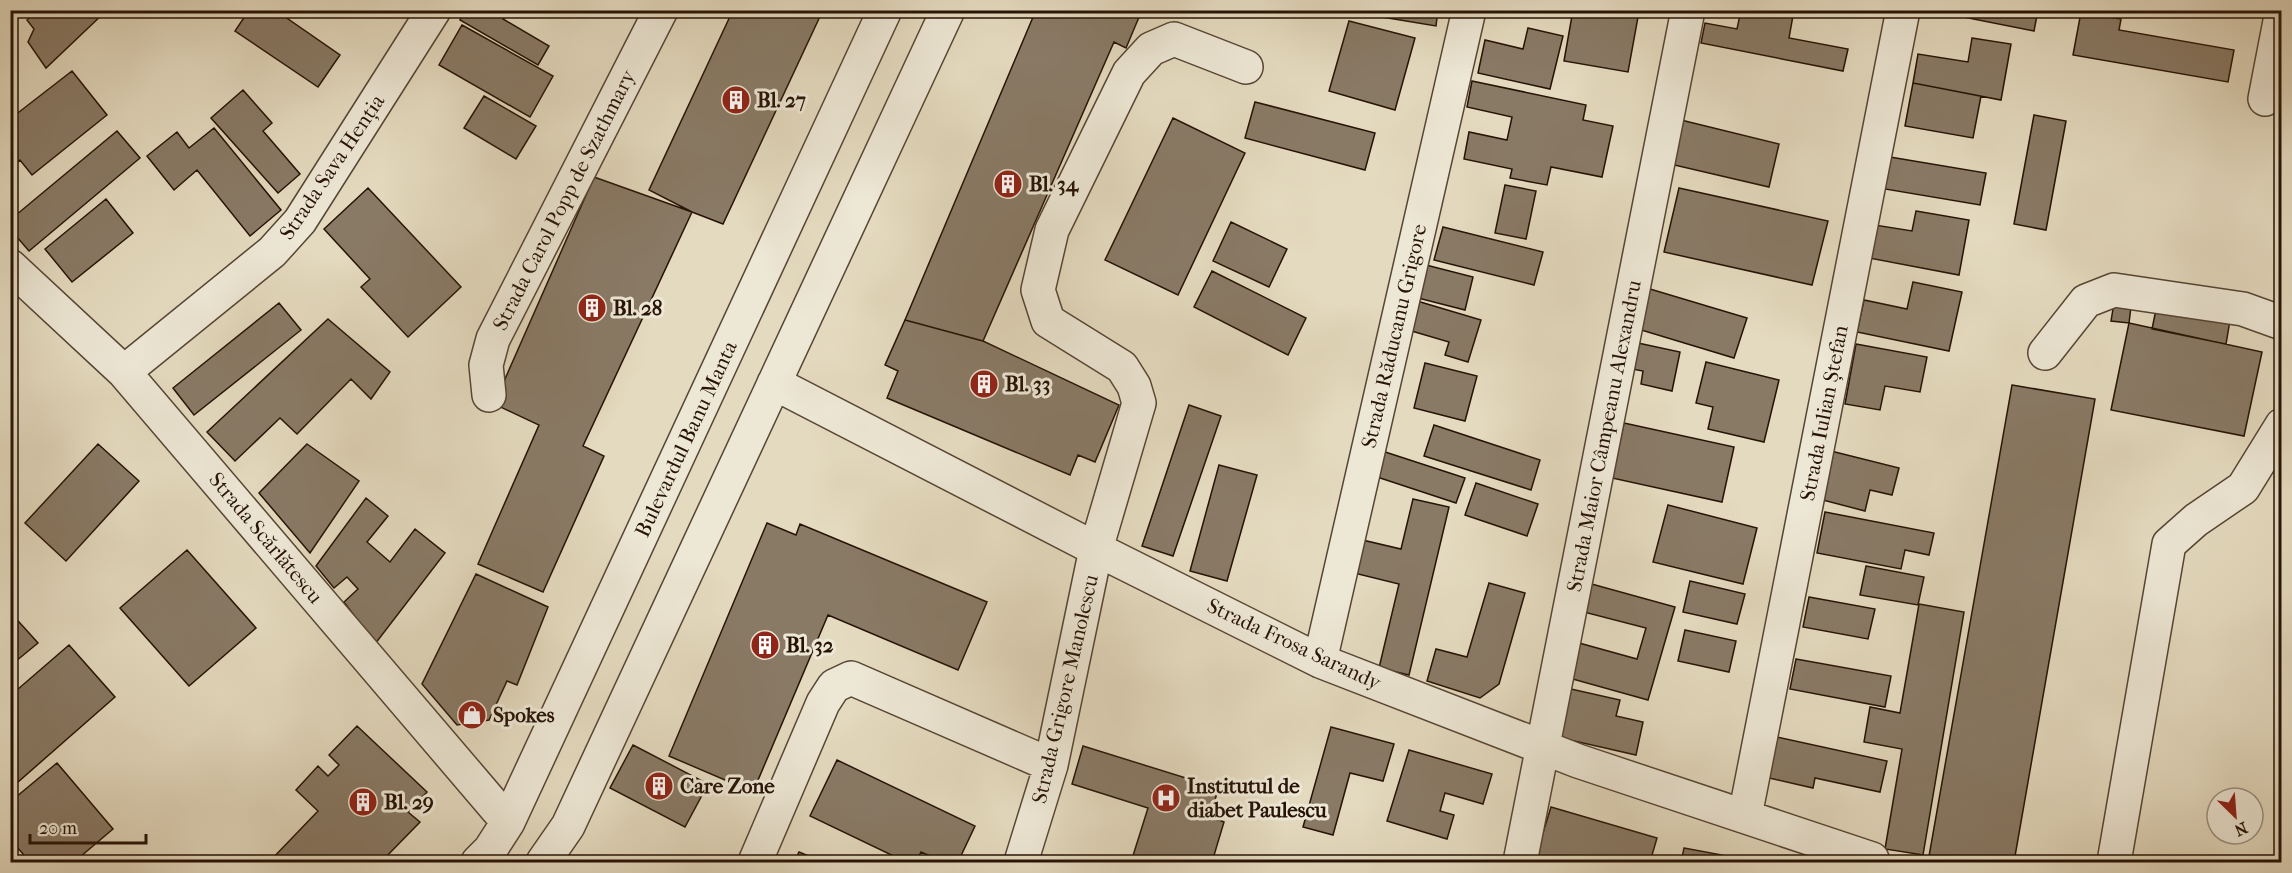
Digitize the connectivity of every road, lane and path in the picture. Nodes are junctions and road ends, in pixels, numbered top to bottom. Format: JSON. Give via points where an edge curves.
{"nodes":[{"id":1,"x":434,"y":10,"type":"edge"},
{"id":2,"x":661,"y":10,"type":"edge"},
{"id":3,"x":885,"y":10,"type":"edge"},
{"id":4,"x":948,"y":10,"type":"edge"},
{"id":5,"x":1469,"y":10,"type":"edge"},
{"id":6,"x":1688,"y":10,"type":"edge"},
{"id":7,"x":1903,"y":10,"type":"edge"},
{"id":8,"x":2282,"y":11,"type":"edge"},
{"id":9,"x":1246,"y":67,"type":"dead end"},
{"id":10,"x":2265,"y":99,"type":"dead end"},
{"id":11,"x":10,"y":266,"type":"edge"},
{"id":12,"x":2282,"y":323,"type":"edge"},
{"id":13,"x":2045,"y":353,"type":"dead end"},
{"id":14,"x":124,"y":372,"type":"junction"},
{"id":15,"x":774,"y":383,"type":"junction"},
{"id":16,"x":489,"y":395,"type":"dead end"},
{"id":17,"x":2282,"y":425,"type":"edge"},
{"id":18,"x":1096,"y":549,"type":"junction"},
{"id":19,"x":1320,"y":662,"type":"junction"},
{"id":20,"x":1542,"y":748,"type":"junction"},
{"id":21,"x":1051,"y":765,"type":"junction"},
{"id":22,"x":1745,"y":816,"type":"junction"},
{"id":23,"x":508,"y":822,"type":"junction"},
{"id":24,"x":1872,"y":859,"type":"dead end"},
{"id":25,"x":478,"y":862,"type":"edge"},
{"id":26,"x":543,"y":862,"type":"edge"},
{"id":27,"x":755,"y":862,"type":"edge"},
{"id":28,"x":1022,"y":862,"type":"edge"},
{"id":29,"x":1520,"y":862,"type":"edge"},
{"id":30,"x":2114,"y":862,"type":"edge"}],
"edges":[{"from":1,"to":14,"type":"street","name":"Strada Sava Henția","via":[[287,237]]},
{"from":2,"to":16,"type":"street","name":"Strada Carol Popp de Szathmary","via":[[493,339],[486,365]]},
{"from":3,"to":23,"type":"street","name":"Bulevardul Banu Manta"},
{"from":4,"to":15,"type":"street"},
{"from":5,"to":19,"type":"street","name":"Strada Răducanu Grigore"},
{"from":6,"to":20,"type":"street","name":"Strada Maior Câmpeanu Alexandru"},
{"from":7,"to":22,"type":"street","name":"Strada Iulian Ștefan"},
{"from":8,"to":10,"type":"street"},
{"from":9,"to":18,"type":"street","name":"Strada Grigore Manolescu","via":[[1174,39],[1151,49],[1129,73],[1052,230],[1038,290],[1048,321],[1122,367],[1139,403]]},
{"from":11,"to":14,"type":"street","name":"Strada Scărlătescu"},
{"from":12,"to":13,"type":"street","via":[[2243,309],[2114,290],[2086,302]]},
{"from":14,"to":23,"type":"street","name":"Strada Scărlătescu"},
{"from":15,"to":18,"type":"street","name":"Strada Frosa Sarandy"},
{"from":15,"to":26,"type":"street","via":[[568,826]]},
{"from":17,"to":30,"type":"street","via":[[2243,488],[2169,544]]},
{"from":18,"to":19,"type":"street","name":"Strada Frosa Sarandy"},
{"from":18,"to":21,"type":"street","name":"Strada Grigore Manolescu"},
{"from":19,"to":20,"type":"street","name":"Strada Frosa Sarandy"},
{"from":20,"to":22,"type":"street","name":"Strada Frosa Sarandy"},
{"from":20,"to":29,"type":"street","name":"Strada Maior Câmpeanu Alexandru"},
{"from":21,"to":27,"type":"street","via":[[852,678],[834,686],[823,703]]},
{"from":21,"to":28,"type":"street","name":"Strada Grigore Manolescu"},
{"from":22,"to":24,"type":"street","name":"Strada Frosa Sarandy"},
{"from":23,"to":25,"type":"street","name":"Bulevardul Banu Manta"}]}
